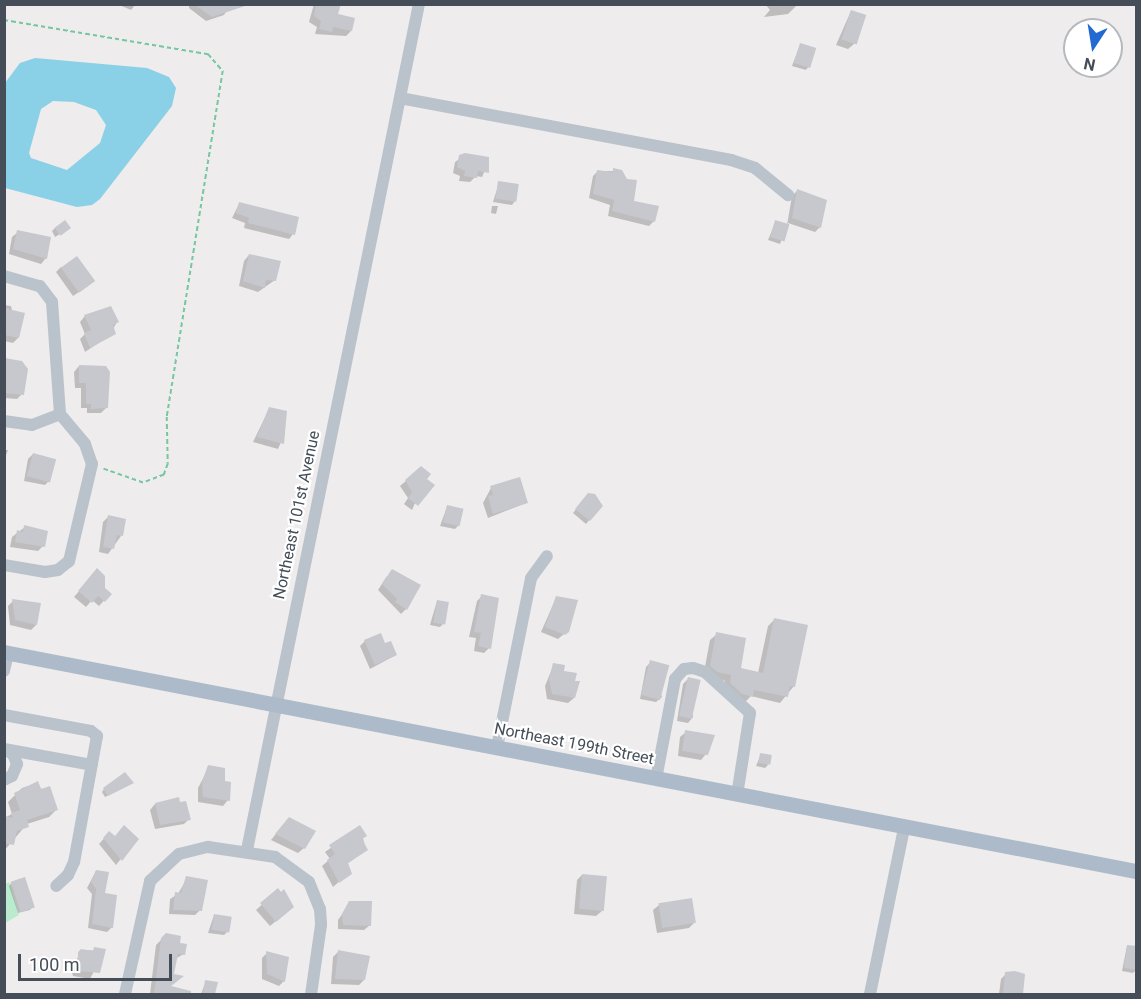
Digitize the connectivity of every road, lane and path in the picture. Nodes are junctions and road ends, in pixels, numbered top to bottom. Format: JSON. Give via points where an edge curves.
{"nodes":[{"id":1,"x":420,"y":4,"type":"edge"},
{"id":2,"x":4,"y":20,"type":"edge"},
{"id":3,"x":400,"y":98,"type":"junction"},
{"id":4,"x":788,"y":195,"type":"dead end"},
{"id":5,"x":4,"y":276,"type":"edge"},
{"id":6,"x":60,"y":414,"type":"junction"},
{"id":7,"x":4,"y":421,"type":"edge"},
{"id":8,"x":92,"y":464,"type":"junction"},
{"id":9,"x":548,"y":556,"type":"dead end"},
{"id":10,"x":4,"y":565,"type":"edge"},
{"id":11,"x":6,"y":652,"type":"edge"},
{"id":12,"x":4,"y":671,"type":"edge"},
{"id":13,"x":275,"y":704,"type":"junction"},
{"id":14,"x":4,"y":715,"type":"edge"},
{"id":15,"x":497,"y":747,"type":"junction"},
{"id":16,"x":4,"y":749,"type":"edge"},
{"id":17,"x":92,"y":765,"type":"junction"},
{"id":18,"x":656,"y":779,"type":"junction"},
{"id":19,"x":4,"y":780,"type":"edge"},
{"id":20,"x":737,"y":795,"type":"junction"},
{"id":21,"x":904,"y":828,"type":"junction"},
{"id":22,"x":247,"y":850,"type":"junction"},
{"id":23,"x":1137,"y":871,"type":"edge"},
{"id":24,"x":56,"y":886,"type":"dead end"},
{"id":25,"x":125,"y":994,"type":"edge"},
{"id":26,"x":311,"y":994,"type":"edge"},
{"id":27,"x":870,"y":994,"type":"edge"}],
"edges":[{"from":1,"to":3,"type":"street","name":"Northeast 101st Avenue"},
{"from":2,"to":8,"type":"path","via":[[208,54],[223,71],[171,384],[164,475],[143,483]]},
{"from":3,"to":4,"type":"street","via":[[731,160],[754,168]]},
{"from":3,"to":13,"type":"street","name":"Northeast 101st Avenue"},
{"from":5,"to":6,"type":"street","via":[[40,286],[54,310]]},
{"from":6,"to":7,"type":"street","via":[[32,425]]},
{"from":6,"to":8,"type":"street","via":[[85,444]]},
{"from":8,"to":10,"type":"street","via":[[75,550],[66,565],[54,572]]},
{"from":9,"to":15,"type":"street","via":[[531,578]]},
{"from":11,"to":12,"type":"street"},
{"from":11,"to":13,"type":"main road","name":"Northeast 199th Street"},
{"from":13,"to":15,"type":"main road","name":"Northeast 199th Street"},
{"from":13,"to":22,"type":"street","name":"Northeast 101st Avenue"},
{"from":14,"to":17,"type":"street","via":[[95,733]]},
{"from":15,"to":18,"type":"main road","name":"Northeast 199th Street"},
{"from":16,"to":17,"type":"street"},
{"from":16,"to":19,"type":"street","via":[[13,754],[17,765],[12,776]]},
{"from":17,"to":24,"type":"street","via":[[74,862]]},
{"from":18,"to":20,"type":"main road","name":"Northeast 199th Street"},
{"from":18,"to":20,"type":"street","via":[[675,679],[684,669],[693,668],[705,672],[750,713]]},
{"from":20,"to":21,"type":"main road","name":"Northeast 199th Street"},
{"from":21,"to":23,"type":"main road","name":"Northeast 199th Street"},
{"from":21,"to":27,"type":"street"},
{"from":22,"to":25,"type":"street","via":[[193,849],[179,854],[159,870],[145,894]]},
{"from":22,"to":26,"type":"street","via":[[287,864],[300,873],[315,894],[321,925]]}]}
